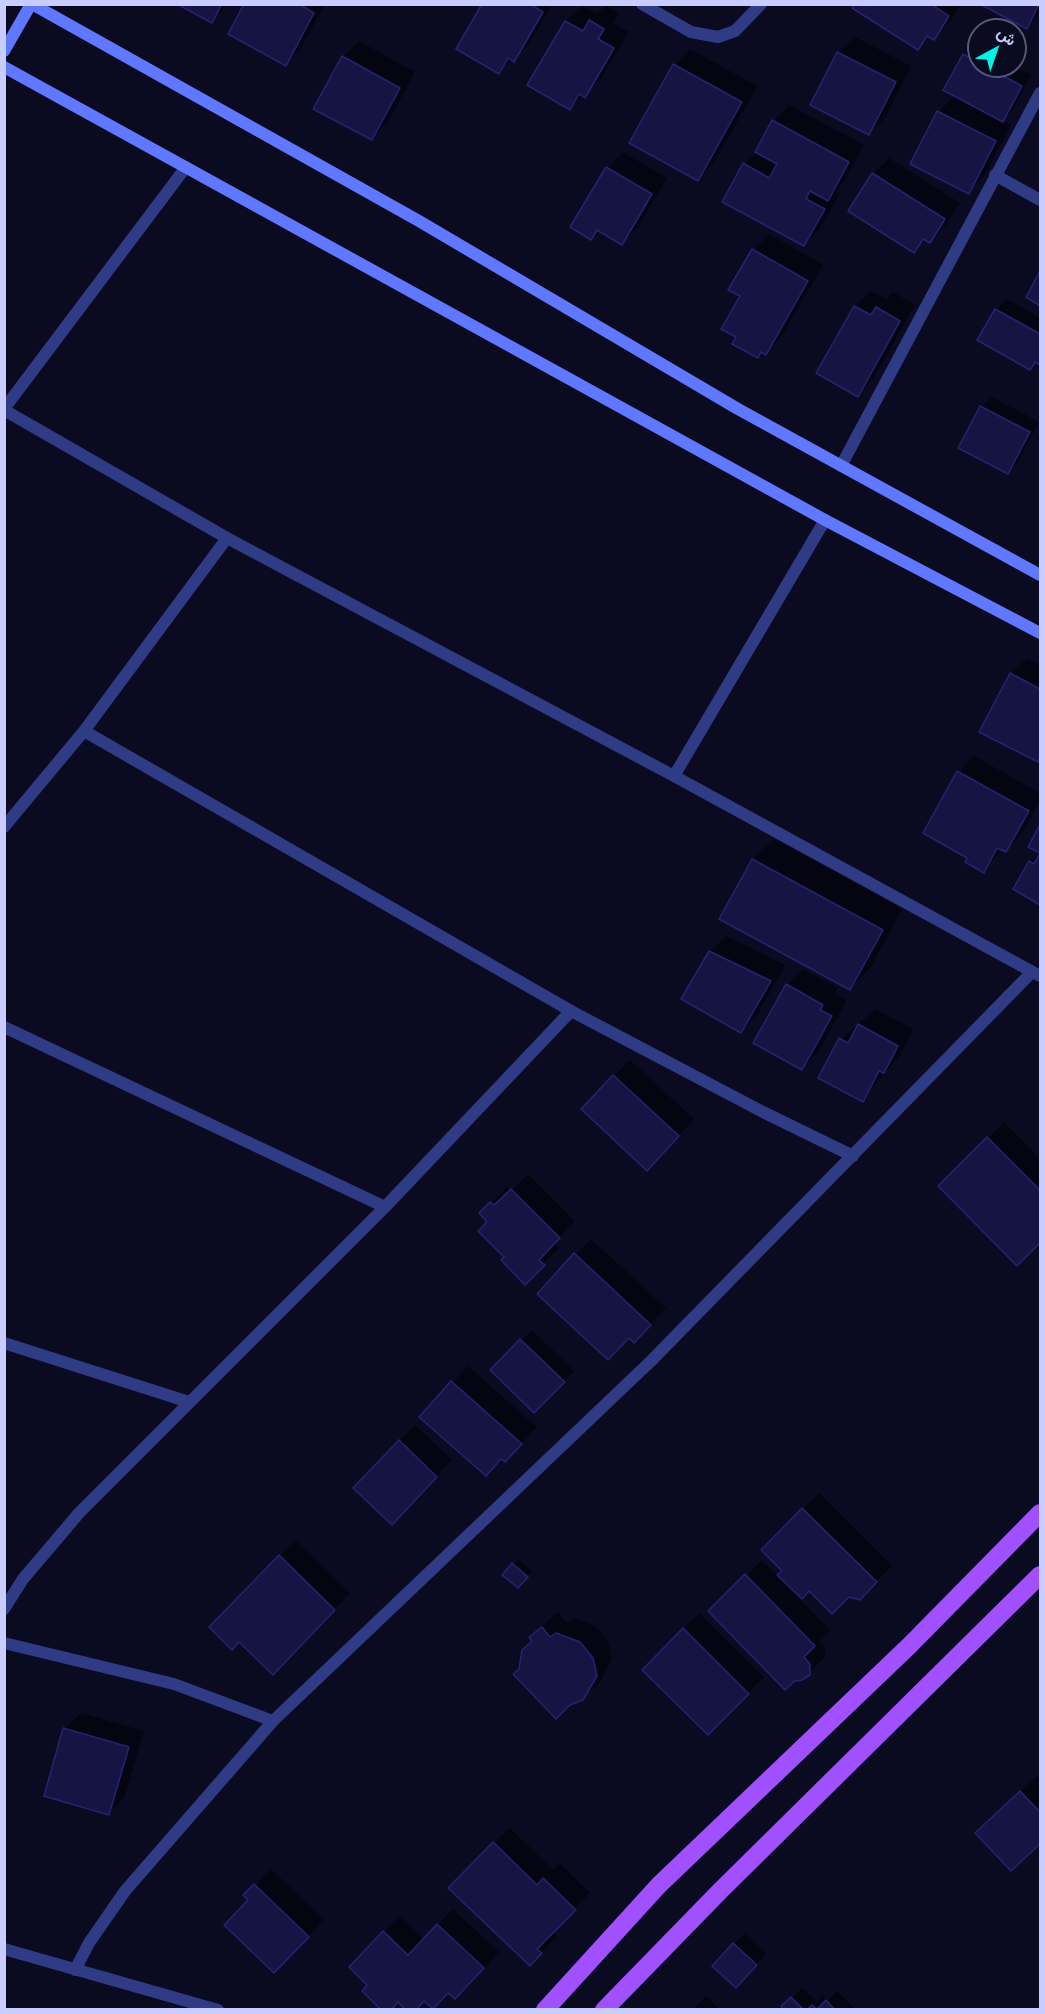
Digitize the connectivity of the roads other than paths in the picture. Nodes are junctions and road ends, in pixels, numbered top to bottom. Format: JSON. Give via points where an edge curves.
{"nodes":[{"id":1,"x":31,"y":4,"type":"edge"},
{"id":2,"x":642,"y":4,"type":"edge"},
{"id":3,"x":761,"y":4,"type":"edge"},
{"id":4,"x":4,"y":51,"type":"edge"},
{"id":5,"x":4,"y":67,"type":"edge"},
{"id":6,"x":1041,"y":93,"type":"edge"},
{"id":7,"x":186,"y":167,"type":"junction"},
{"id":8,"x":995,"y":175,"type":"junction"},
{"id":9,"x":1041,"y":200,"type":"edge"},
{"id":10,"x":4,"y":409,"type":"edge"},
{"id":11,"x":841,"y":466,"type":"junction"},
{"id":12,"x":825,"y":519,"type":"junction"},
{"id":13,"x":227,"y":538,"type":"junction"},
{"id":14,"x":1041,"y":575,"type":"edge"},
{"id":15,"x":1041,"y":633,"type":"edge"},
{"id":16,"x":84,"y":730,"type":"junction"},
{"id":17,"x":674,"y":776,"type":"junction"},
{"id":18,"x":4,"y":827,"type":"edge"},
{"id":19,"x":1036,"y":974,"type":"edge"},
{"id":20,"x":571,"y":1011,"type":"junction"},
{"id":21,"x":4,"y":1027,"type":"edge"},
{"id":22,"x":853,"y":1156,"type":"junction"},
{"id":23,"x":385,"y":1207,"type":"junction"},
{"id":24,"x":4,"y":1343,"type":"edge"},
{"id":25,"x":189,"y":1402,"type":"junction"},
{"id":26,"x":1041,"y":1513,"type":"edge"},
{"id":27,"x":1041,"y":1575,"type":"edge"},
{"id":28,"x":4,"y":1609,"type":"edge"},
{"id":29,"x":4,"y":1643,"type":"edge"},
{"id":30,"x":273,"y":1721,"type":"junction"},
{"id":31,"x":4,"y":1949,"type":"edge"},
{"id":32,"x":75,"y":1970,"type":"junction"},
{"id":33,"x":218,"y":2010,"type":"edge"},
{"id":34,"x":545,"y":2010,"type":"edge"},
{"id":35,"x":604,"y":2010,"type":"edge"}],
"edges":[{"from":1,"to":4,"type":"main road"},
{"from":1,"to":11,"type":"main road","via":[[419,220]]},
{"from":2,"to":3,"type":"street","via":[[691,32],[718,37],[735,31]]},
{"from":5,"to":7,"type":"main road"},
{"from":6,"to":8,"type":"street"},
{"from":7,"to":10,"type":"street"},
{"from":7,"to":12,"type":"main road"},
{"from":8,"to":9,"type":"street"},
{"from":8,"to":11,"type":"street"},
{"from":10,"to":13,"type":"street"},
{"from":11,"to":14,"type":"main road"},
{"from":12,"to":15,"type":"main road"},
{"from":12,"to":17,"type":"street"},
{"from":13,"to":16,"type":"street"},
{"from":13,"to":17,"type":"street"},
{"from":16,"to":18,"type":"street"},
{"from":16,"to":20,"type":"street"},
{"from":17,"to":19,"type":"street"},
{"from":19,"to":22,"type":"street"},
{"from":20,"to":22,"type":"street"},
{"from":20,"to":23,"type":"street"},
{"from":21,"to":23,"type":"street"},
{"from":22,"to":30,"type":"street","via":[[651,1361]]},
{"from":23,"to":25,"type":"street"},
{"from":24,"to":25,"type":"street"},
{"from":25,"to":28,"type":"street","via":[[48,1546]]},
{"from":26,"to":34,"type":"main road","via":[[909,1646],[658,1885]]},
{"from":27,"to":35,"type":"main road"},
{"from":29,"to":30,"type":"street","via":[[174,1684]]},
{"from":30,"to":32,"type":"street","via":[[125,1891]]},
{"from":31,"to":32,"type":"street"},
{"from":32,"to":33,"type":"street"}]}
